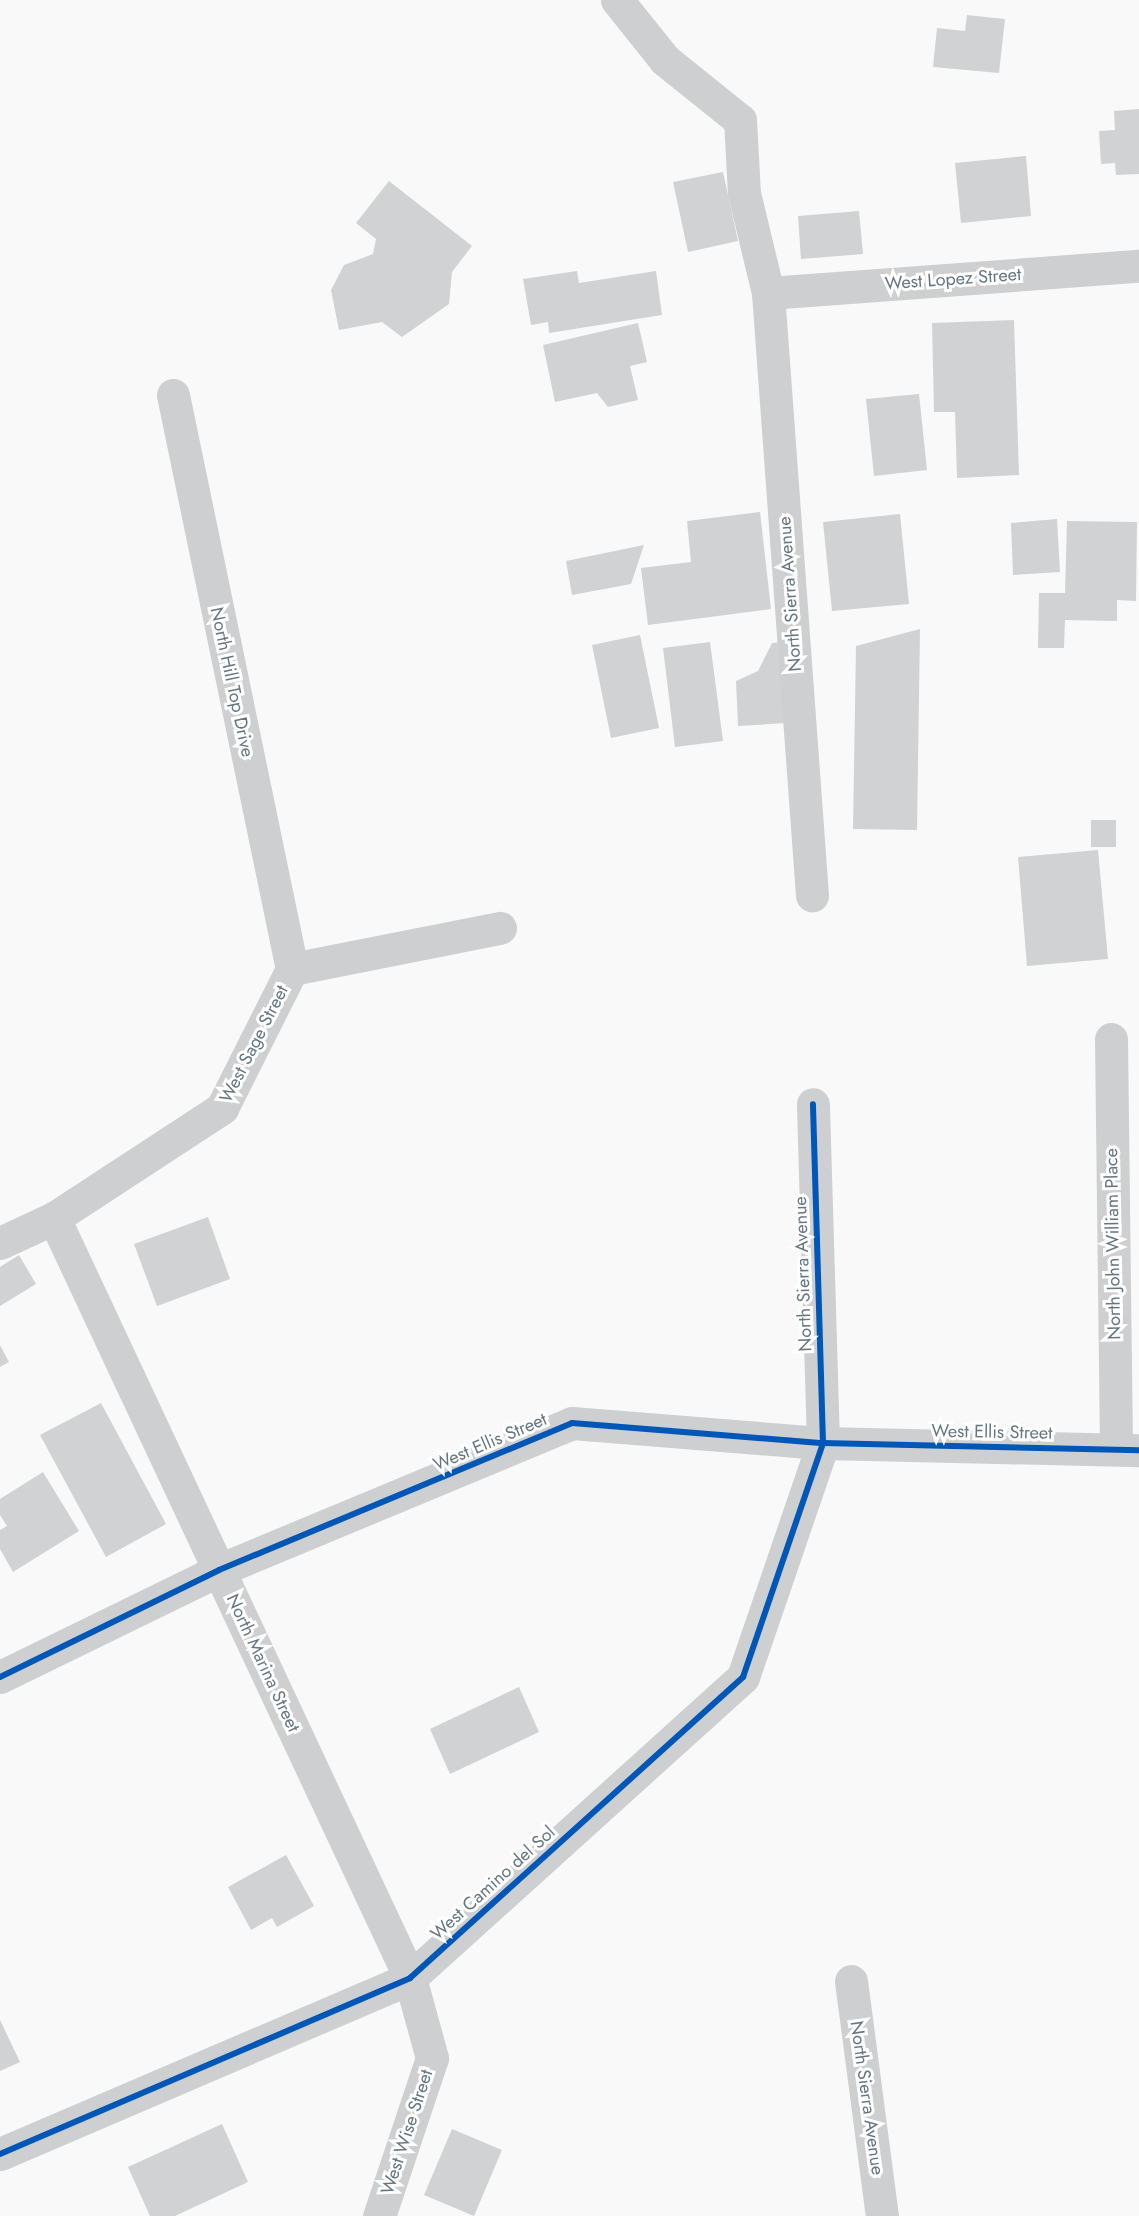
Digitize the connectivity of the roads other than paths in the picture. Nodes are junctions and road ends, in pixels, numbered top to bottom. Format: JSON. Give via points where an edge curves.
{"nodes":[{"id":1,"x":617,"y":0,"type":"edge"},
{"id":2,"x":1139,"y":266,"type":"edge"},
{"id":3,"x":768,"y":293,"type":"junction"},
{"id":4,"x":173,"y":395,"type":"dead end"},
{"id":5,"x":812,"y":895,"type":"dead end"},
{"id":6,"x":500,"y":928,"type":"dead end"},
{"id":7,"x":292,"y":969,"type":"junction"},
{"id":8,"x":1111,"y":1039,"type":"dead end"},
{"id":9,"x":813,"y":1104,"type":"dead end"},
{"id":10,"x":54,"y":1218,"type":"junction"},
{"id":11,"x":0,"y":1243,"type":"edge"},
{"id":12,"x":823,"y":1443,"type":"junction"},
{"id":13,"x":1127,"y":1450,"type":"edge"},
{"id":14,"x":219,"y":1570,"type":"junction"},
{"id":15,"x":0,"y":1677,"type":"edge"},
{"id":16,"x":410,"y":1978,"type":"junction"},
{"id":17,"x":851,"y":1981,"type":"dead end"},
{"id":18,"x":0,"y":2154,"type":"edge"},
{"id":19,"x":379,"y":2216,"type":"edge"},
{"id":20,"x":882,"y":2216,"type":"edge"}],
"edges":[{"from":1,"to":3,"type":"street","name":"North Sierra Avenue","via":[[665,60],[740,120],[744,193]]},
{"from":2,"to":3,"type":"street","name":"West Lopez Street"},
{"from":3,"to":5,"type":"street","name":"North Sierra Avenue"},
{"from":4,"to":7,"type":"street","name":"North Hill Top Drive"},
{"from":6,"to":7,"type":"street","name":"West Sage Street"},
{"from":7,"to":10,"type":"street","name":"West Sage Street","via":[[222,1108]]},
{"from":8,"to":13,"type":"street","name":"North John William Place"},
{"from":9,"to":12,"type":"street","name":"North Sierra Avenue"},
{"from":10,"to":11,"type":"street","name":"West Sage Street"},
{"from":10,"to":14,"type":"street","name":"North Marina Street"},
{"from":12,"to":13,"type":"street","name":"West Ellis Street"},
{"from":12,"to":14,"type":"street","name":"West Ellis Street","via":[[572,1424]]},
{"from":12,"to":16,"type":"street","name":"West Camino del Sol","via":[[743,1677]]},
{"from":14,"to":15,"type":"street","name":"West Ellis Street"},
{"from":14,"to":16,"type":"street","name":"North Marina Street"},
{"from":16,"to":18,"type":"street","name":"West Camino del Sol"},
{"from":16,"to":19,"type":"street","name":"West Wise Street","via":[[432,2058]]},
{"from":17,"to":20,"type":"street","name":"North Sierra Avenue"}]}
